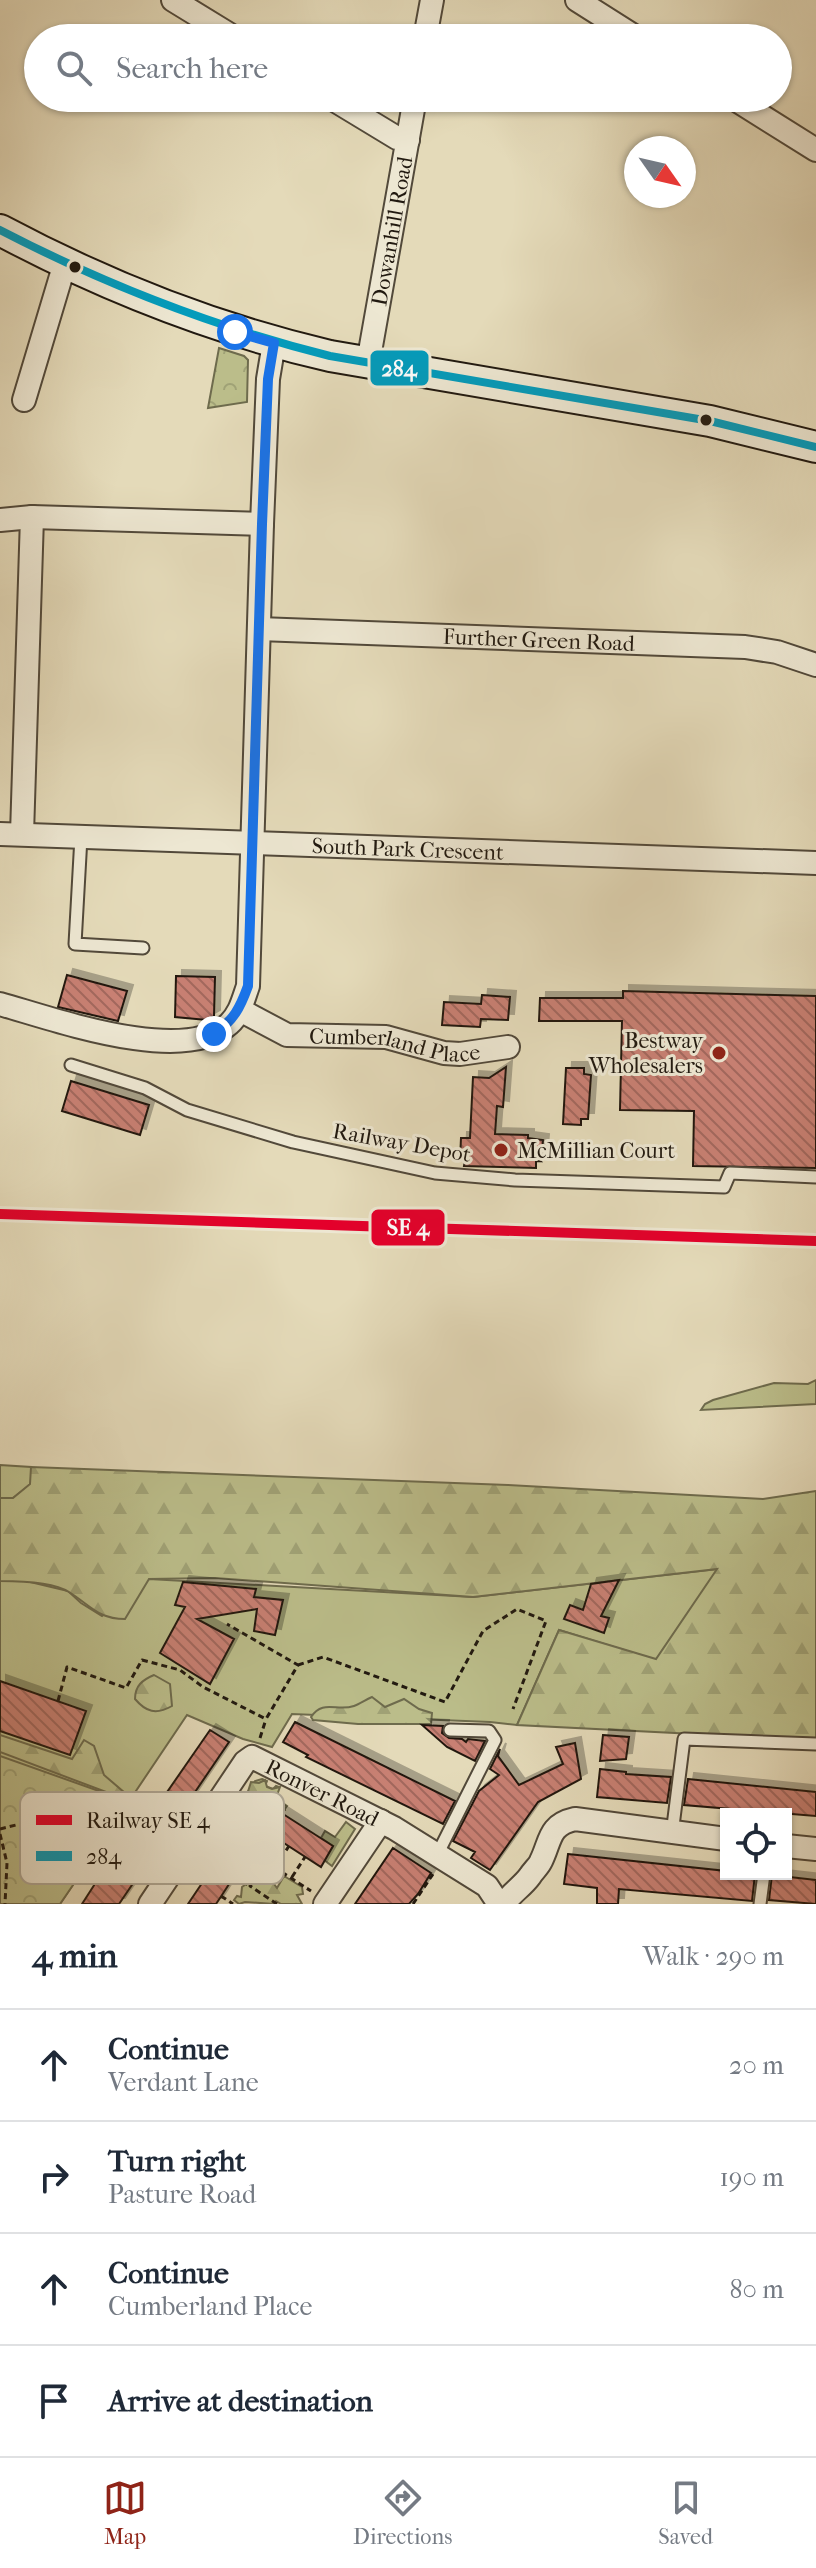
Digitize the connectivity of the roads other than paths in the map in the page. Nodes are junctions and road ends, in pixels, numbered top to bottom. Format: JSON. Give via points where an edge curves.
{"nodes":[{"id":1,"x":173,"y":0,"type":"edge"},
{"id":2,"x":432,"y":0,"type":"edge"},
{"id":3,"x":577,"y":0,"type":"edge"},
{"id":4,"x":212,"y":24,"type":"edge"},
{"id":5,"x":428,"y":24,"type":"edge"},
{"id":6,"x":615,"y":24,"type":"edge"},
{"id":7,"x":354,"y":112,"type":"edge"},
{"id":8,"x":413,"y":112,"type":"edge"},
{"id":9,"x":755,"y":112,"type":"edge"},
{"id":10,"x":408,"y":140,"type":"junction"},
{"id":11,"x":816,"y":150,"type":"edge"},
{"id":12,"x":0,"y":231,"type":"edge"},
{"id":13,"x":65,"y":263,"type":"junction"},
{"id":14,"x":274,"y":343,"type":"junction"},
{"id":15,"x":368,"y":363,"type":"junction"},
{"id":16,"x":24,"y":400,"type":"dead end"},
{"id":17,"x":816,"y":447,"type":"edge"},
{"id":18,"x":32,"y":517,"type":"junction"},
{"id":19,"x":0,"y":520,"type":"edge"},
{"id":20,"x":262,"y":524,"type":"junction"},
{"id":21,"x":259,"y":629,"type":"junction"},
{"id":22,"x":816,"y":665,"type":"edge"},
{"id":23,"x":11,"y":834,"type":"edge"},
{"id":24,"x":81,"y":837,"type":"junction"},
{"id":25,"x":252,"y":844,"type":"junction"},
{"id":26,"x":816,"y":863,"type":"edge"},
{"id":27,"x":143,"y":948,"type":"dead end"},
{"id":28,"x":0,"y":1004,"type":"edge"},
{"id":29,"x":240,"y":1010,"type":"junction"},
{"id":30,"x":508,"y":1047,"type":"dead end"},
{"id":31,"x":71,"y":1065,"type":"dead end"},
{"id":32,"x":816,"y":1177,"type":"edge"},
{"id":33,"x":450,"y":1730,"type":"dead end"},
{"id":34,"x":816,"y":1744,"type":"edge"},
{"id":35,"x":225,"y":1792,"type":"edge"},
{"id":36,"x":381,"y":1821,"type":"junction"},
{"id":37,"x":672,"y":1834,"type":"junction"},
{"id":38,"x":720,"y":1838,"type":"edge"},
{"id":39,"x":792,"y":1847,"type":"edge"},
{"id":40,"x":816,"y":1849,"type":"edge"},
{"id":41,"x":435,"y":1864,"type":"junction"},
{"id":42,"x":763,"y":1880,"type":"edge"},
{"id":43,"x":163,"y":1884,"type":"edge"},
{"id":44,"x":320,"y":1899,"type":"edge"},
{"id":45,"x":504,"y":1901,"type":"edge"},
{"id":46,"x":150,"y":1904,"type":"edge"},
{"id":47,"x":760,"y":1904,"type":"edge"}],
"edges":[{"from":1,"to":4,"type":"street"},
{"from":2,"to":5,"type":"street"},
{"from":3,"to":6,"type":"street"},
{"from":7,"to":10,"type":"street"},
{"from":8,"to":10,"type":"street","name":"Dowanhill Road"},
{"from":9,"to":11,"type":"street"},
{"from":10,"to":15,"type":"street","name":"Dowanhill Road"},
{"from":12,"to":13,"type":"street"},
{"from":13,"to":14,"type":"street","via":[[184,314]]},
{"from":13,"to":16,"type":"street"},
{"from":14,"to":15,"type":"street"},
{"from":14,"to":20,"type":"street"},
{"from":15,"to":17,"type":"street","via":[[695,418]]},
{"from":18,"to":19,"type":"street"},
{"from":18,"to":20,"type":"street"},
{"from":18,"to":23,"type":"street"},
{"from":20,"to":21,"type":"street"},
{"from":21,"to":22,"type":"street","name":"Further Green Road","via":[[745,647]]},
{"from":21,"to":25,"type":"street"},
{"from":23,"to":24,"type":"street","name":"South Park Crescent"},
{"from":24,"to":25,"type":"street","name":"South Park Crescent"},
{"from":24,"to":27,"type":"lane","via":[[75,944]]},
{"from":25,"to":26,"type":"street","name":"South Park Crescent"},
{"from":25,"to":29,"type":"street","via":[[248,986]]},
{"from":28,"to":29,"type":"street","via":[[151,1039],[194,1040],[214,1034]]},
{"from":29,"to":30,"type":"street","name":"Cumberland Place","via":[[287,1035],[386,1037],[460,1054]]},
{"from":31,"to":32,"type":"lane","name":"Railway Depot","via":[[145,1088],[187,1110],[293,1142],[435,1173],[724,1187],[730,1173]]},
{"from":33,"to":41,"type":"lane","via":[[489,1731],[495,1740]]},
{"from":34,"to":37,"type":"lane","via":[[684,1739]]},
{"from":35,"to":36,"type":"street","name":"Ronver Road","via":[[252,1757]]},
{"from":36,"to":41,"type":"street","name":"Ronver Road"},
{"from":36,"to":44,"type":"street"},
{"from":37,"to":38,"type":"street"},
{"from":37,"to":45,"type":"street","via":[[565,1821],[520,1889]]},
{"from":39,"to":40,"type":"street"},
{"from":41,"to":45,"type":"street","name":"Ronver Road","via":[[487,1886]]},
{"from":42,"to":47,"type":"lane"},
{"from":43,"to":46,"type":"street","name":"Ronver Road"}]}
